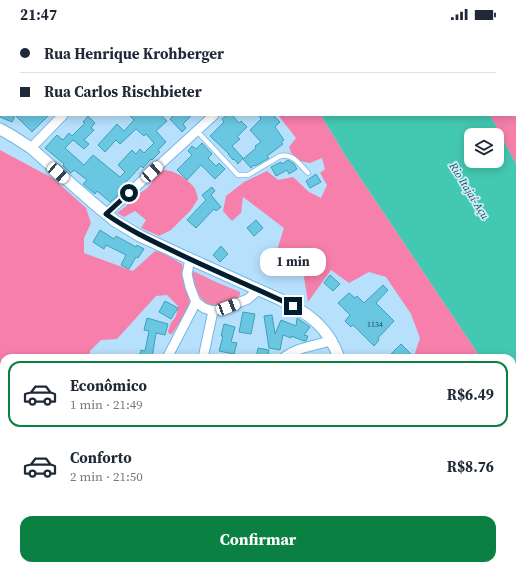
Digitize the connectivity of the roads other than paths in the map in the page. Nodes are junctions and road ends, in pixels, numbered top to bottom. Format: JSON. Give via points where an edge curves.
{"nodes":[{"id":1,"x":62,"y":116,"type":"edge"},
{"id":2,"x":213,"y":116,"type":"edge"},
{"id":3,"x":0,"y":130,"type":"edge"},
{"id":4,"x":197,"y":131,"type":"junction"},
{"id":5,"x":31,"y":148,"type":"junction"},
{"id":6,"x":308,"y":173,"type":"dead end"},
{"id":7,"x":106,"y":214,"type":"junction"},
{"id":8,"x":190,"y":259,"type":"junction"},
{"id":9,"x":258,"y":290,"type":"junction"},
{"id":10,"x":196,"y":302,"type":"junction"},
{"id":11,"x":213,"y":311,"type":"junction"},
{"id":12,"x":332,"y":340,"type":"junction"},
{"id":13,"x":169,"y":354,"type":"edge"},
{"id":14,"x":204,"y":354,"type":"edge"},
{"id":15,"x":289,"y":354,"type":"edge"},
{"id":16,"x":337,"y":354,"type":"edge"}],
"edges":[{"from":1,"to":5,"type":"street"},
{"from":2,"to":4,"type":"street"},
{"from":3,"to":5,"type":"street"},
{"from":4,"to":6,"type":"lane","via":[[238,175],[248,175],[285,155],[293,157]]},
{"from":4,"to":7,"type":"street"},
{"from":5,"to":7,"type":"street"},
{"from":7,"to":8,"type":"street","via":[[140,236]]},
{"from":8,"to":9,"type":"street"},
{"from":8,"to":10,"type":"street","via":[[187,274]]},
{"from":9,"to":11,"type":"street","via":[[248,299]]},
{"from":9,"to":12,"type":"street","via":[[308,315]]},
{"from":10,"to":11,"type":"street"},
{"from":10,"to":13,"type":"street"},
{"from":11,"to":14,"type":"street"},
{"from":12,"to":15,"type":"street"},
{"from":12,"to":16,"type":"street"}]}
